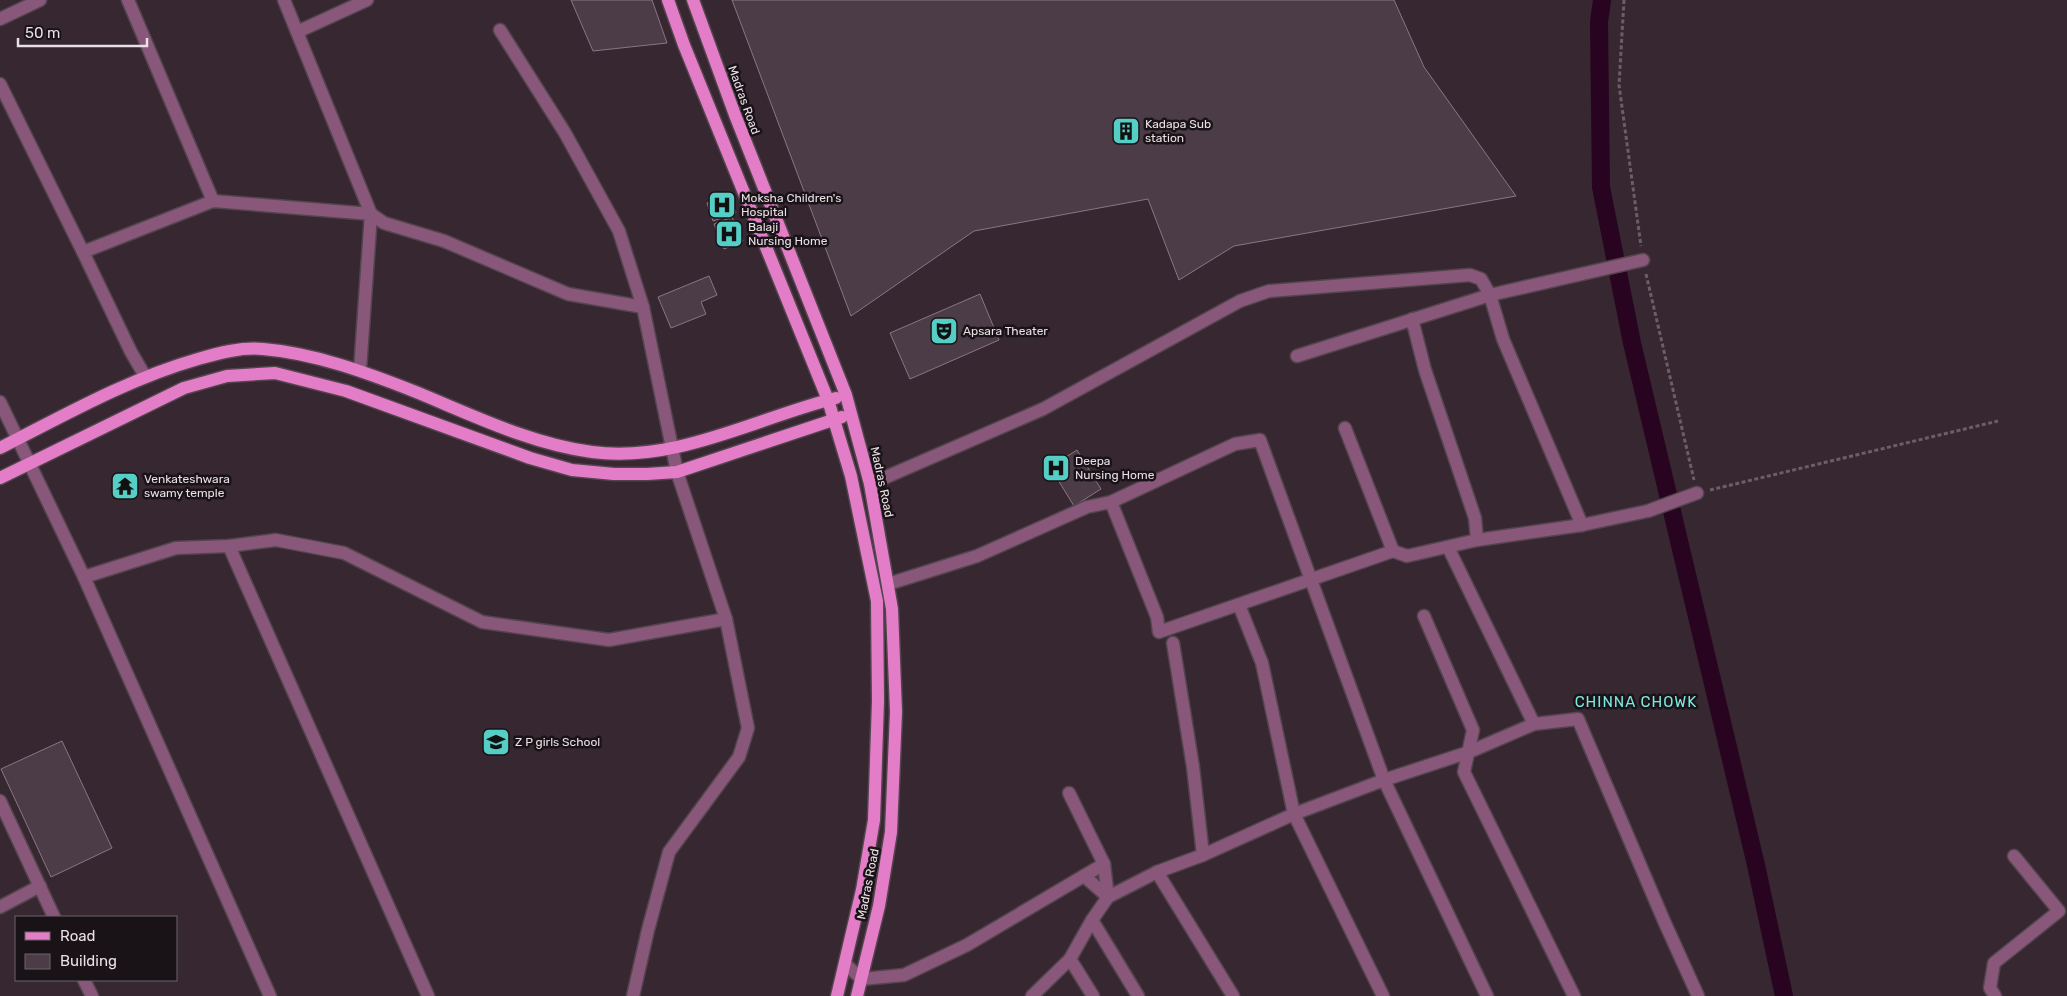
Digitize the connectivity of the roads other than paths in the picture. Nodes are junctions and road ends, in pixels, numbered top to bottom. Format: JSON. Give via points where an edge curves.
{"nodes":[{"id":1,"x":40,"y":0,"type":"edge"},
{"id":2,"x":128,"y":0,"type":"edge"},
{"id":3,"x":284,"y":0,"type":"edge"},
{"id":4,"x":367,"y":0,"type":"edge"},
{"id":5,"x":668,"y":0,"type":"edge"},
{"id":6,"x":693,"y":0,"type":"edge"},
{"id":7,"x":0,"y":19,"type":"edge"},
{"id":8,"x":500,"y":30,"type":"dead end"},
{"id":9,"x":297,"y":32,"type":"junction"},
{"id":10,"x":0,"y":84,"type":"edge"},
{"id":11,"x":213,"y":201,"type":"junction"},
{"id":12,"x":371,"y":214,"type":"junction"},
{"id":13,"x":83,"y":252,"type":"junction"},
{"id":14,"x":1643,"y":260,"type":"road end"},
{"id":15,"x":1490,"y":294,"type":"junction"},
{"id":16,"x":643,"y":307,"type":"junction"},
{"id":17,"x":1412,"y":319,"type":"junction"},
{"id":18,"x":1297,"y":356,"type":"dead end"},
{"id":19,"x":360,"y":370,"type":"junction"},
{"id":20,"x":145,"y":376,"type":"junction"},
{"id":21,"x":846,"y":395,"type":"junction"},
{"id":22,"x":828,"y":400,"type":"junction"},
{"id":23,"x":0,"y":402,"type":"edge"},
{"id":24,"x":851,"y":414,"type":"junction"},
{"id":25,"x":834,"y":420,"type":"junction"},
{"id":26,"x":1345,"y":428,"type":"dead end"},
{"id":27,"x":19,"y":438,"type":"junction"},
{"id":28,"x":0,"y":448,"type":"edge"},
{"id":29,"x":672,"y":449,"type":"junction"},
{"id":30,"x":30,"y":463,"type":"junction"},
{"id":31,"x":678,"y":472,"type":"junction"},
{"id":32,"x":0,"y":478,"type":"edge"},
{"id":33,"x":870,"y":484,"type":"junction"},
{"id":34,"x":1697,"y":493,"type":"road end"},
{"id":35,"x":1111,"y":502,"type":"junction"},
{"id":36,"x":1582,"y":524,"type":"junction"},
{"id":37,"x":1477,"y":540,"type":"junction"},
{"id":38,"x":229,"y":546,"type":"junction"},
{"id":39,"x":1448,"y":547,"type":"junction"},
{"id":40,"x":1393,"y":551,"type":"junction"},
{"id":41,"x":84,"y":577,"type":"junction"},
{"id":42,"x":1310,"y":580,"type":"junction"},
{"id":43,"x":888,"y":584,"type":"junction"},
{"id":44,"x":1239,"y":605,"type":"junction"},
{"id":45,"x":1424,"y":616,"type":"dead end"},
{"id":46,"x":726,"y":619,"type":"junction"},
{"id":47,"x":1173,"y":643,"type":"dead end"},
{"id":48,"x":1534,"y":724,"type":"junction"},
{"id":49,"x":1469,"y":752,"type":"junction"},
{"id":50,"x":1384,"y":780,"type":"junction"},
{"id":51,"x":1069,"y":793,"type":"dead end"},
{"id":52,"x":0,"y":801,"type":"edge"},
{"id":53,"x":1294,"y":814,"type":"junction"},
{"id":54,"x":1203,"y":855,"type":"junction"},
{"id":55,"x":2014,"y":856,"type":"dead end"},
{"id":56,"x":1104,"y":864,"type":"junction"},
{"id":57,"x":1157,"y":872,"type":"junction"},
{"id":58,"x":1084,"y":876,"type":"junction"},
{"id":59,"x":40,"y":886,"type":"junction"},
{"id":60,"x":1108,"y":897,"type":"junction"},
{"id":61,"x":0,"y":906,"type":"edge"},
{"id":62,"x":54,"y":916,"type":"edge"},
{"id":63,"x":1092,"y":920,"type":"junction"},
{"id":64,"x":1070,"y":959,"type":"junction"},
{"id":65,"x":846,"y":965,"type":"junction"},
{"id":66,"x":862,"y":978,"type":"junction"},
{"id":67,"x":84,"y":981,"type":"edge"},
{"id":68,"x":92,"y":996,"type":"edge"},
{"id":69,"x":270,"y":996,"type":"edge"},
{"id":70,"x":428,"y":996,"type":"edge"},
{"id":71,"x":633,"y":996,"type":"edge"},
{"id":72,"x":837,"y":996,"type":"edge"},
{"id":73,"x":857,"y":996,"type":"edge"},
{"id":74,"x":1032,"y":996,"type":"edge"},
{"id":75,"x":1093,"y":996,"type":"edge"},
{"id":76,"x":1138,"y":996,"type":"edge"},
{"id":77,"x":1233,"y":996,"type":"edge"},
{"id":78,"x":1383,"y":996,"type":"edge"},
{"id":79,"x":1487,"y":996,"type":"edge"},
{"id":80,"x":1574,"y":996,"type":"edge"},
{"id":81,"x":1698,"y":996,"type":"edge"},
{"id":82,"x":1995,"y":996,"type":"edge"}],
"edges":[{"from":1,"to":7,"type":"street"},
{"from":2,"to":11,"type":"street"},
{"from":3,"to":9,"type":"street"},
{"from":4,"to":9,"type":"street"},
{"from":5,"to":22,"type":"main road"},
{"from":6,"to":21,"type":"main road","name":"Madras Road"},
{"from":8,"to":16,"type":"street","via":[[565,133],[619,231]]},
{"from":9,"to":12,"type":"street"},
{"from":10,"to":13,"type":"street"},
{"from":11,"to":12,"type":"street"},
{"from":11,"to":13,"type":"street"},
{"from":12,"to":16,"type":"street","via":[[384,223],[444,241],[568,294]]},
{"from":12,"to":19,"type":"street"},
{"from":13,"to":20,"type":"street"},
{"from":14,"to":15,"type":"street"},
{"from":15,"to":17,"type":"street"},
{"from":15,"to":33,"type":"street","via":[[1480,279],[1470,275],[1269,291],[1240,301],[1043,409]]},
{"from":15,"to":36,"type":"street","via":[[1503,339]]},
{"from":16,"to":29,"type":"street"},
{"from":17,"to":18,"type":"street"},
{"from":17,"to":37,"type":"street","via":[[1425,370],[1474,518]]},
{"from":19,"to":20,"type":"main road","via":[[294,354],[244,349],[222,352]]},
{"from":19,"to":29,"type":"main road","via":[[507,429],[550,442],[592,452],[634,454]]},
{"from":20,"to":27,"type":"main road"},
{"from":21,"to":22,"type":"main road"},
{"from":21,"to":24,"type":"main road","name":"Madras Road"},
{"from":22,"to":25,"type":"main road"},
{"from":22,"to":29,"type":"main road"},
{"from":23,"to":27,"type":"street"},
{"from":24,"to":25,"type":"main road"},
{"from":24,"to":33,"type":"main road","name":"Madras Road"},
{"from":25,"to":31,"type":"main road"},
{"from":25,"to":65,"type":"main road","via":[[851,476],[877,601],[874,820]]},
{"from":26,"to":40,"type":"street"},
{"from":27,"to":28,"type":"main road"},
{"from":27,"to":30,"type":"street"},
{"from":29,"to":31,"type":"street"},
{"from":30,"to":31,"type":"main road","via":[[184,388],[227,376],[275,373],[346,391],[572,470],[622,474]]},
{"from":30,"to":32,"type":"main road"},
{"from":30,"to":41,"type":"street"},
{"from":31,"to":46,"type":"street"},
{"from":33,"to":43,"type":"main road","name":"Madras Road"},
{"from":34,"to":36,"type":"street","via":[[1659,507]]},
{"from":35,"to":42,"type":"street","via":[[1235,444],[1260,440]]},
{"from":35,"to":43,"type":"street","via":[[1087,506],[977,556]]},
{"from":35,"to":44,"type":"street","via":[[1157,617],[1159,632]]},
{"from":36,"to":37,"type":"street"},
{"from":37,"to":39,"type":"street"},
{"from":38,"to":41,"type":"street","via":[[176,548]]},
{"from":38,"to":46,"type":"street","via":[[276,540],[344,553],[482,622],[609,640]]},
{"from":38,"to":70,"type":"street"},
{"from":39,"to":40,"type":"street","via":[[1406,556]]},
{"from":39,"to":48,"type":"street"},
{"from":40,"to":42,"type":"street"},
{"from":41,"to":69,"type":"street"},
{"from":42,"to":44,"type":"street"},
{"from":42,"to":50,"type":"street"},
{"from":43,"to":66,"type":"main road","name":"Madras Road","via":[[896,712],[891,832],[879,906]]},
{"from":44,"to":53,"type":"street","via":[[1262,662]]},
{"from":45,"to":49,"type":"street","via":[[1473,730]]},
{"from":46,"to":71,"type":"street","via":[[748,728],[739,757],[669,852]]},
{"from":47,"to":54,"type":"street"},
{"from":48,"to":49,"type":"street"},
{"from":48,"to":81,"type":"street","via":[[1578,719]]},
{"from":49,"to":50,"type":"street"},
{"from":49,"to":80,"type":"street","via":[[1464,772]]},
{"from":50,"to":53,"type":"street"},
{"from":50,"to":79,"type":"street"},
{"from":51,"to":56,"type":"street"},
{"from":52,"to":59,"type":"street"},
{"from":53,"to":54,"type":"street"},
{"from":53,"to":78,"type":"street"},
{"from":54,"to":57,"type":"street"},
{"from":55,"to":82,"type":"street","via":[[2059,911],[1994,963],[1990,988]]},
{"from":56,"to":58,"type":"street"},
{"from":56,"to":60,"type":"street"},
{"from":57,"to":60,"type":"street"},
{"from":57,"to":77,"type":"street"},
{"from":58,"to":60,"type":"street"},
{"from":58,"to":66,"type":"street","via":[[967,945],[904,975]]},
{"from":59,"to":61,"type":"street"},
{"from":59,"to":62,"type":"street"},
{"from":60,"to":63,"type":"street"},
{"from":63,"to":64,"type":"street"},
{"from":63,"to":76,"type":"street"},
{"from":64,"to":74,"type":"street"},
{"from":64,"to":75,"type":"street"},
{"from":65,"to":66,"type":"street"},
{"from":65,"to":72,"type":"main road"},
{"from":66,"to":73,"type":"main road","name":"Madras Road"},
{"from":67,"to":68,"type":"street"}]}
